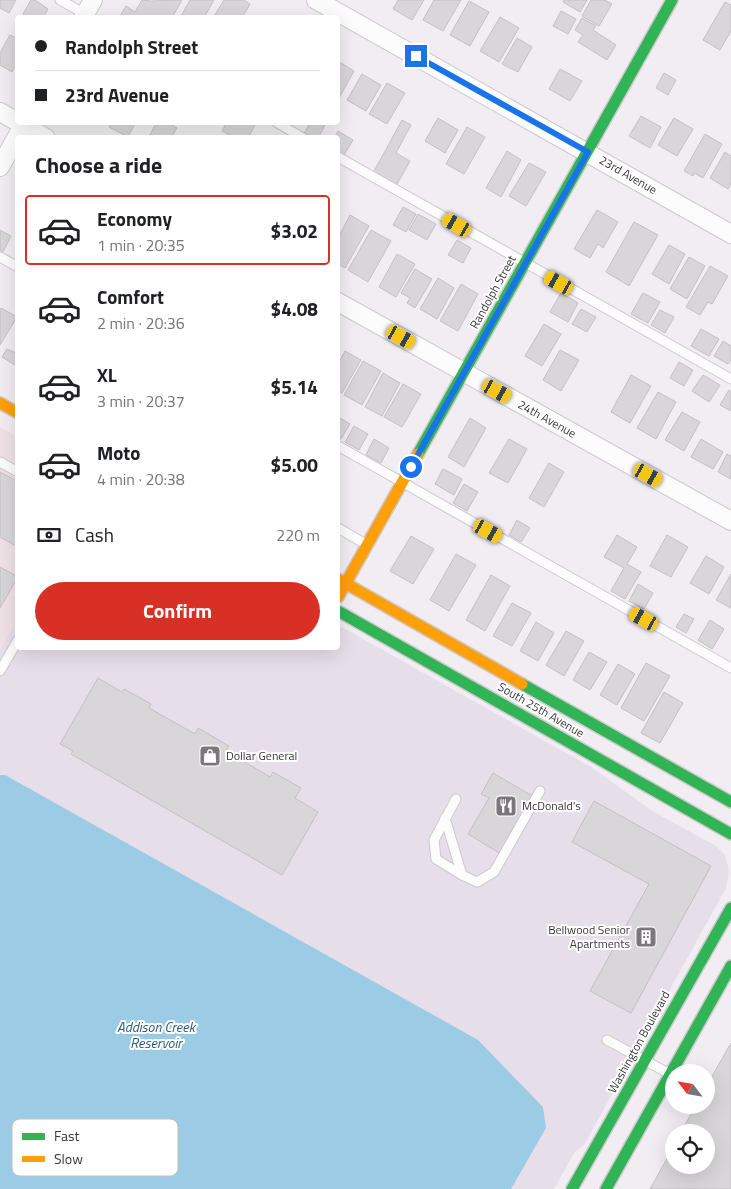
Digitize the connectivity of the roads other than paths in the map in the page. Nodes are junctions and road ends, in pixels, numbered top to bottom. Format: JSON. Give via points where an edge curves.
{"nodes":[{"id":1,"x":60,"y":0,"type":"edge"},
{"id":2,"x":316,"y":0,"type":"edge"},
{"id":3,"x":672,"y":0,"type":"edge"},
{"id":4,"x":88,"y":12,"type":"edge"},
{"id":5,"x":0,"y":112,"type":"edge"},
{"id":6,"x":15,"y":120,"type":"edge"},
{"id":7,"x":24,"y":125,"type":"edge"},
{"id":8,"x":281,"y":125,"type":"edge"},
{"id":9,"x":41,"y":135,"type":"edge"},
{"id":10,"x":298,"y":135,"type":"edge"},
{"id":11,"x":15,"y":136,"type":"edge"},
{"id":12,"x":588,"y":152,"type":"junction"},
{"id":13,"x":340,"y":158,"type":"edge"},
{"id":14,"x":0,"y":167,"type":"edge"},
{"id":15,"x":731,"y":234,"type":"edge"},
{"id":16,"x":0,"y":257,"type":"edge"},
{"id":17,"x":525,"y":264,"type":"junction"},
{"id":18,"x":15,"y":265,"type":"edge"},
{"id":19,"x":340,"y":303,"type":"edge"},
{"id":20,"x":464,"y":373,"type":"junction"},
{"id":21,"x":731,"y":379,"type":"edge"},
{"id":22,"x":0,"y":403,"type":"edge"},
{"id":23,"x":15,"y":411,"type":"edge"},
{"id":24,"x":340,"y":447,"type":"edge"},
{"id":25,"x":0,"y":462,"type":"edge"},
{"id":26,"x":15,"y":470,"type":"edge"},
{"id":27,"x":402,"y":482,"type":"junction"},
{"id":28,"x":731,"y":521,"type":"edge"},
{"id":29,"x":340,"y":529,"type":"edge"},
{"id":30,"x":367,"y":545,"type":"junction"},
{"id":31,"x":341,"y":581,"type":"edge"},
{"id":32,"x":340,"y":611,"type":"edge"},
{"id":33,"x":15,"y":645,"type":"edge"},
{"id":34,"x":731,"y":668,"type":"edge"},
{"id":35,"x":471,"y":670,"type":"junction"},
{"id":36,"x":0,"y":671,"type":"edge"},
{"id":37,"x":540,"y":791,"type":"dead end"},
{"id":38,"x":456,"y":799,"type":"dead end"},
{"id":39,"x":731,"y":802,"type":"edge"},
{"id":40,"x":445,"y":818,"type":"junction"},
{"id":41,"x":731,"y":834,"type":"edge"},
{"id":42,"x":462,"y":875,"type":"junction"},
{"id":43,"x":731,"y":908,"type":"edge"},
{"id":44,"x":731,"y":966,"type":"edge"},
{"id":45,"x":726,"y":987,"type":"edge"},
{"id":46,"x":607,"y":1040,"type":"dead end"},
{"id":47,"x":644,"y":1060,"type":"junction"},
{"id":48,"x":676,"y":1064,"type":"edge"},
{"id":49,"x":665,"y":1071,"type":"edge"},
{"id":50,"x":665,"y":1083,"type":"edge"},
{"id":51,"x":572,"y":1189,"type":"edge"},
{"id":52,"x":606,"y":1189,"type":"edge"}],
"edges":[{"from":1,"to":4,"type":"lane"},
{"from":2,"to":12,"type":"street","name":"23rd Avenue"},
{"from":3,"to":12,"type":"street","name":"Randolph Street"},
{"from":5,"to":6,"type":"street"},
{"from":7,"to":9,"type":"street"},
{"from":8,"to":10,"type":"lane"},
{"from":11,"to":14,"type":"street"},
{"from":12,"to":15,"type":"street","name":"23rd Avenue"},
{"from":12,"to":17,"type":"street","name":"Randolph Street"},
{"from":13,"to":17,"type":"lane"},
{"from":16,"to":18,"type":"lane"},
{"from":17,"to":20,"type":"street","name":"Randolph Street"},
{"from":17,"to":21,"type":"lane"},
{"from":19,"to":20,"type":"street","name":"24th Avenue"},
{"from":20,"to":27,"type":"street","name":"Randolph Street"},
{"from":20,"to":28,"type":"street","name":"24th Avenue"},
{"from":22,"to":23,"type":"street"},
{"from":24,"to":27,"type":"lane"},
{"from":25,"to":26,"type":"lane"},
{"from":27,"to":30,"type":"street","name":"Randolph Street"},
{"from":27,"to":34,"type":"lane"},
{"from":29,"to":30,"type":"lane"},
{"from":30,"to":31,"type":"street","name":"Randolph Street"},
{"from":31,"to":35,"type":"street","name":"South 25th Avenue"},
{"from":32,"to":35,"type":"street","name":"South 25th Avenue"},
{"from":33,"to":36,"type":"lane"},
{"from":35,"to":39,"type":"street","name":"South 25th Avenue"},
{"from":35,"to":41,"type":"street","name":"South 25th Avenue"},
{"from":37,"to":42,"type":"lane","via":[[494,872],[477,882]]},
{"from":38,"to":40,"type":"lane"},
{"from":40,"to":42,"type":"lane"},
{"from":40,"to":42,"type":"lane","via":[[434,840],[436,859]]},
{"from":43,"to":47,"type":"street","name":"Washington Boulevard"},
{"from":44,"to":45,"type":"street"},
{"from":45,"to":48,"type":"street"},
{"from":46,"to":47,"type":"lane"},
{"from":47,"to":49,"type":"lane"},
{"from":47,"to":51,"type":"street","name":"Washington Boulevard"},
{"from":50,"to":52,"type":"street"}]}
